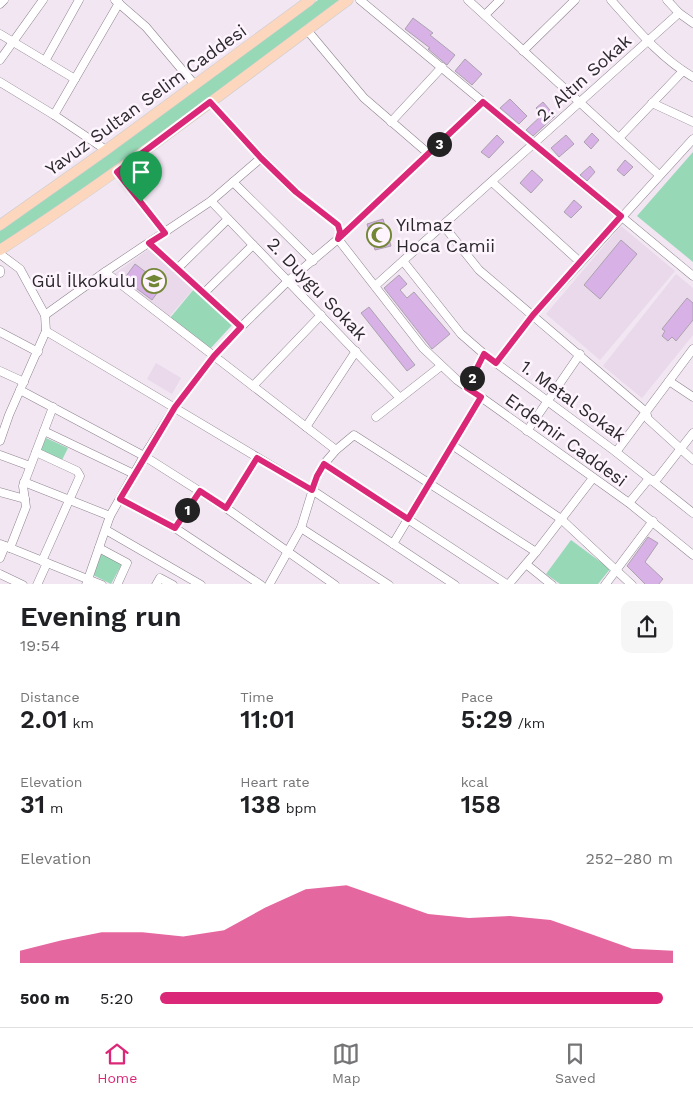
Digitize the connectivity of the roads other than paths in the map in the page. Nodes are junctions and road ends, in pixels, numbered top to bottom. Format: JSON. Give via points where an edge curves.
{"nodes":[{"id":1,"x":4,"y":0,"type":"edge"},
{"id":2,"x":43,"y":0,"type":"edge"},
{"id":3,"x":79,"y":0,"type":"edge"},
{"id":4,"x":310,"y":0,"type":"edge"},
{"id":5,"x":348,"y":0,"type":"edge"},
{"id":6,"x":360,"y":0,"type":"edge"},
{"id":7,"x":468,"y":0,"type":"edge"},
{"id":8,"x":500,"y":0,"type":"edge"},
{"id":9,"x":575,"y":0,"type":"edge"},
{"id":10,"x":611,"y":0,"type":"edge"},
{"id":11,"x":667,"y":0,"type":"edge"},
{"id":12,"x":117,"y":2,"type":"edge"},
{"id":13,"x":0,"y":4,"type":"edge"},
{"id":14,"x":679,"y":13,"type":"junction"},
{"id":15,"x":485,"y":15,"type":"junction"},
{"id":16,"x":693,"y":23,"type":"edge"},
{"id":17,"x":307,"y":30,"type":"junction"},
{"id":18,"x":0,"y":34,"type":"edge"},
{"id":19,"x":648,"y":41,"type":"junction"},
{"id":20,"x":13,"y":42,"type":"junction"},
{"id":21,"x":524,"y":51,"type":"junction"},
{"id":22,"x":0,"y":60,"type":"edge"},
{"id":23,"x":45,"y":61,"type":"junction"},
{"id":24,"x":442,"y":67,"type":"junction"},
{"id":25,"x":683,"y":72,"type":"junction"},
{"id":26,"x":693,"y":77,"type":"edge"},
{"id":27,"x":75,"y":79,"type":"junction"},
{"id":28,"x":0,"y":82,"type":"edge"},
{"id":29,"x":194,"y":84,"type":"junction"},
{"id":30,"x":210,"y":102,"type":"junction"},
{"id":31,"x":483,"y":102,"type":"junction"},
{"id":32,"x":580,"y":102,"type":"junction"},
{"id":33,"x":652,"y":104,"type":"junction"},
{"id":34,"x":54,"y":114,"type":"junction"},
{"id":35,"x":391,"y":122,"type":"junction"},
{"id":36,"x":693,"y":122,"type":"edge"},
{"id":37,"x":619,"y":138,"type":"junction"},
{"id":38,"x":693,"y":139,"type":"edge"},
{"id":39,"x":534,"y":144,"type":"junction"},
{"id":40,"x":106,"y":150,"type":"junction"},
{"id":41,"x":429,"y":154,"type":"junction"},
{"id":42,"x":261,"y":158,"type":"junction"},
{"id":43,"x":117,"y":172,"type":"junction"},
{"id":44,"x":659,"y":175,"type":"junction"},
{"id":45,"x":233,"y":182,"type":"junction"},
{"id":46,"x":492,"y":182,"type":"junction"},
{"id":47,"x":211,"y":201,"type":"junction"},
{"id":48,"x":621,"y":216,"type":"junction"},
{"id":49,"x":228,"y":219,"type":"junction"},
{"id":50,"x":0,"y":225,"type":"edge"},
{"id":51,"x":443,"y":225,"type":"junction"},
{"id":52,"x":165,"y":233,"type":"junction"},
{"id":53,"x":338,"y":239,"type":"junction"},
{"id":54,"x":149,"y":243,"type":"junction"},
{"id":55,"x":254,"y":245,"type":"junction"},
{"id":56,"x":0,"y":252,"type":"edge"},
{"id":57,"x":403,"y":261,"type":"junction"},
{"id":58,"x":313,"y":262,"type":"junction"},
{"id":59,"x":580,"y":262,"type":"junction"},
{"id":60,"x":177,"y":268,"type":"junction"},
{"id":61,"x":105,"y":272,"type":"junction"},
{"id":62,"x":693,"y":276,"type":"edge"},
{"id":63,"x":288,"y":281,"type":"junction"},
{"id":64,"x":375,"y":286,"type":"junction"},
{"id":65,"x":204,"y":294,"type":"junction"},
{"id":66,"x":45,"y":315,"type":"junction"},
{"id":67,"x":321,"y":315,"type":"junction"},
{"id":68,"x":533,"y":315,"type":"junction"},
{"id":69,"x":241,"y":327,"type":"junction"},
{"id":70,"x":46,"y":331,"type":"junction"},
{"id":71,"x":0,"y":332,"type":"edge"},
{"id":72,"x":693,"y":350,"type":"edge"},
{"id":73,"x":38,"y":352,"type":"junction"},
{"id":74,"x":356,"y":352,"type":"junction"},
{"id":75,"x":484,"y":354,"type":"junction"},
{"id":76,"x":580,"y":354,"type":"junction"},
{"id":77,"x":214,"y":356,"type":"junction"},
{"id":78,"x":496,"y":363,"type":"junction"},
{"id":79,"x":441,"y":366,"type":"junction"},
{"id":80,"x":0,"y":371,"type":"edge"},
{"id":81,"x":669,"y":381,"type":"junction"},
{"id":82,"x":22,"y":386,"type":"junction"},
{"id":83,"x":253,"y":386,"type":"junction"},
{"id":84,"x":467,"y":388,"type":"junction"},
{"id":85,"x":481,"y":397,"type":"junction"},
{"id":86,"x":693,"y":397,"type":"edge"},
{"id":87,"x":400,"y":398,"type":"junction"},
{"id":88,"x":546,"y":402,"type":"junction"},
{"id":89,"x":53,"y":407,"type":"junction"},
{"id":90,"x":175,"y":407,"type":"junction"},
{"id":91,"x":0,"y":412,"type":"edge"},
{"id":92,"x":646,"y":412,"type":"junction"},
{"id":93,"x":9,"y":415,"type":"junction"},
{"id":94,"x":376,"y":417,"type":"dead end"},
{"id":95,"x":306,"y":427,"type":"junction"},
{"id":96,"x":527,"y":430,"type":"junction"},
{"id":97,"x":44,"y":431,"type":"junction"},
{"id":98,"x":693,"y":432,"type":"edge"},
{"id":99,"x":0,"y":441,"type":"edge"},
{"id":100,"x":452,"y":444,"type":"junction"},
{"id":101,"x":679,"y":449,"type":"junction"},
{"id":102,"x":336,"y":450,"type":"junction"},
{"id":103,"x":36,"y":452,"type":"junction"},
{"id":104,"x":616,"y":452,"type":"junction"},
{"id":105,"x":0,"y":455,"type":"edge"},
{"id":106,"x":144,"y":456,"type":"junction"},
{"id":107,"x":257,"y":458,"type":"junction"},
{"id":108,"x":693,"y":460,"type":"edge"},
{"id":109,"x":324,"y":464,"type":"junction"},
{"id":110,"x":30,"y":466,"type":"junction"},
{"id":111,"x":134,"y":474,"type":"junction"},
{"id":112,"x":593,"y":478,"type":"junction"},
{"id":113,"x":652,"y":480,"type":"junction"},
{"id":114,"x":24,"y":482,"type":"junction"},
{"id":115,"x":429,"y":483,"type":"junction"},
{"id":116,"x":312,"y":490,"type":"junction"},
{"id":117,"x":200,"y":491,"type":"junction"},
{"id":118,"x":0,"y":492,"type":"edge"},
{"id":119,"x":25,"y":499,"type":"junction"},
{"id":120,"x":120,"y":499,"type":"junction"},
{"id":121,"x":69,"y":500,"type":"junction"},
{"id":122,"x":629,"y":503,"type":"junction"},
{"id":123,"x":226,"y":508,"type":"junction"},
{"id":124,"x":693,"y":513,"type":"edge"},
{"id":125,"x":110,"y":516,"type":"junction"},
{"id":126,"x":408,"y":519,"type":"junction"},
{"id":127,"x":561,"y":519,"type":"junction"},
{"id":128,"x":653,"y":521,"type":"junction"},
{"id":129,"x":175,"y":528,"type":"junction"},
{"id":130,"x":301,"y":528,"type":"junction"},
{"id":131,"x":106,"y":530,"type":"junction"},
{"id":132,"x":393,"y":544,"type":"junction"},
{"id":133,"x":5,"y":546,"type":"edge"},
{"id":134,"x":98,"y":548,"type":"junction"},
{"id":135,"x":289,"y":552,"type":"junction"},
{"id":136,"x":536,"y":552,"type":"junction"},
{"id":137,"x":693,"y":555,"type":"edge"},
{"id":138,"x":0,"y":558,"type":"edge"},
{"id":139,"x":44,"y":562,"type":"junction"},
{"id":140,"x":526,"y":564,"type":"junction"},
{"id":141,"x":616,"y":571,"type":"junction"},
{"id":142,"x":0,"y":574,"type":"edge"},
{"id":143,"x":88,"y":581,"type":"edge"},
{"id":144,"x":23,"y":584,"type":"edge"},
{"id":145,"x":37,"y":584,"type":"edge"},
{"id":146,"x":102,"y":584,"type":"edge"},
{"id":147,"x":117,"y":584,"type":"edge"},
{"id":148,"x":156,"y":584,"type":"edge"},
{"id":149,"x":172,"y":584,"type":"edge"},
{"id":150,"x":198,"y":584,"type":"edge"},
{"id":151,"x":261,"y":584,"type":"edge"},
{"id":152,"x":270,"y":584,"type":"edge"},
{"id":153,"x":335,"y":584,"type":"edge"},
{"id":154,"x":389,"y":584,"type":"edge"},
{"id":155,"x":455,"y":584,"type":"edge"},
{"id":156,"x":508,"y":584,"type":"edge"},
{"id":157,"x":552,"y":584,"type":"edge"},
{"id":158,"x":605,"y":584,"type":"edge"},
{"id":159,"x":632,"y":584,"type":"edge"}],
"edges":[{"from":1,"to":13,"type":"street"},
{"from":2,"to":20,"type":"street"},
{"from":3,"to":23,"type":"street"},
{"from":4,"to":29,"type":"main road","name":"Yavuz Sultan Selim Caddesi"},
{"from":5,"to":17,"type":"main road"},
{"from":6,"to":24,"type":"street"},
{"from":7,"to":15,"type":"street"},
{"from":8,"to":15,"type":"street"},
{"from":9,"to":21,"type":"street"},
{"from":10,"to":19,"type":"street"},
{"from":11,"to":14,"type":"street"},
{"from":12,"to":27,"type":"street"},
{"from":12,"to":29,"type":"street","via":[[146,27]]},
{"from":14,"to":16,"type":"street"},
{"from":14,"to":19,"type":"street","name":"2. Altın Sokak"},
{"from":15,"to":21,"type":"street"},
{"from":17,"to":30,"type":"main road"},
{"from":17,"to":35,"type":"street","via":[[364,98]]},
{"from":18,"to":20,"type":"street"},
{"from":19,"to":25,"type":"street"},
{"from":19,"to":32,"type":"street","name":"2. Altın Sokak"},
{"from":20,"to":22,"type":"street"},
{"from":20,"to":23,"type":"street"},
{"from":21,"to":32,"type":"street"},
{"from":23,"to":27,"type":"street"},
{"from":24,"to":31,"type":"street"},
{"from":24,"to":35,"type":"street"},
{"from":25,"to":26,"type":"street"},
{"from":25,"to":33,"type":"street"},
{"from":27,"to":34,"type":"street"},
{"from":28,"to":34,"type":"street"},
{"from":29,"to":40,"type":"main road","name":"Yavuz Sultan Selim Caddesi"},
{"from":30,"to":42,"type":"street","name":"Erdemir Caddesi"},
{"from":30,"to":43,"type":"main road"},
{"from":31,"to":39,"type":"street"},
{"from":31,"to":41,"type":"street"},
{"from":32,"to":37,"type":"street"},
{"from":32,"to":39,"type":"street","name":"2. Altın Sokak"},
{"from":33,"to":36,"type":"street"},
{"from":33,"to":37,"type":"street"},
{"from":34,"to":40,"type":"street"},
{"from":35,"to":41,"type":"street"},
{"from":37,"to":44,"type":"street"},
{"from":38,"to":44,"type":"street"},
{"from":39,"to":46,"type":"street","name":"2. Altın Sokak"},
{"from":39,"to":48,"type":"street"},
{"from":40,"to":50,"type":"main road","name":"Yavuz Sultan Selim Caddesi"},
{"from":41,"to":53,"type":"street"},
{"from":42,"to":45,"type":"street"},
{"from":42,"to":53,"type":"street","name":"Erdemir Caddesi","via":[[296,192],[338,225]]},
{"from":43,"to":52,"type":"street"},
{"from":43,"to":56,"type":"main road"},
{"from":44,"to":48,"type":"street"},
{"from":45,"to":47,"type":"street"},
{"from":45,"to":58,"type":"street"},
{"from":46,"to":51,"type":"street","name":"2. Altın Sokak"},
{"from":46,"to":59,"type":"street"},
{"from":47,"to":49,"type":"street","name":"2. Duygu Sokak"},
{"from":47,"to":52,"type":"street"},
{"from":48,"to":59,"type":"street"},
{"from":48,"to":62,"type":"street"},
{"from":49,"to":55,"type":"street","name":"2. Duygu Sokak"},
{"from":49,"to":60,"type":"street"},
{"from":51,"to":57,"type":"street","name":"2. Altın Sokak"},
{"from":51,"to":68,"type":"street","via":[[479,270]]},
{"from":52,"to":54,"type":"street"},
{"from":53,"to":58,"type":"street"},
{"from":53,"to":64,"type":"street","name":"Erdemir Caddesi"},
{"from":54,"to":60,"type":"street"},
{"from":54,"to":61,"type":"street"},
{"from":55,"to":63,"type":"street","name":"2. Duygu Sokak"},
{"from":55,"to":65,"type":"street"},
{"from":56,"to":66,"type":"street","via":[[20,269]]},
{"from":57,"to":64,"type":"street","name":"2. Altın Sokak"},
{"from":57,"to":75,"type":"street","name":"1. Metal Sokak","via":[[461,334]]},
{"from":58,"to":63,"type":"street"},
{"from":59,"to":68,"type":"street"},
{"from":60,"to":65,"type":"street"},
{"from":61,"to":66,"type":"street"},
{"from":61,"to":77,"type":"street"},
{"from":63,"to":67,"type":"street","name":"2. Duygu Sokak"},
{"from":63,"to":69,"type":"street"},
{"from":64,"to":79,"type":"street","name":"Erdemir Caddesi"},
{"from":65,"to":69,"type":"street"},
{"from":66,"to":70,"type":"street"},
{"from":67,"to":74,"type":"street","name":"2. Duygu Sokak"},
{"from":67,"to":83,"type":"street"},
{"from":68,"to":76,"type":"street"},
{"from":68,"to":78,"type":"street"},
{"from":69,"to":77,"type":"street"},
{"from":70,"to":73,"type":"street"},
{"from":70,"to":90,"type":"street"},
{"from":71,"to":73,"type":"street"},
{"from":72,"to":81,"type":"street"},
{"from":73,"to":82,"type":"street"},
{"from":74,"to":87,"type":"street","name":"2. Duygu Sokak"},
{"from":74,"to":95,"type":"street"},
{"from":75,"to":78,"type":"street","name":"1. Metal Sokak"},
{"from":75,"to":84,"type":"street"},
{"from":76,"to":88,"type":"street"},
{"from":76,"to":92,"type":"street"},
{"from":77,"to":83,"type":"street"},
{"from":77,"to":90,"type":"street"},
{"from":78,"to":88,"type":"street","name":"1. Metal Sokak"},
{"from":79,"to":84,"type":"street","name":"Erdemir Caddesi"},
{"from":79,"to":87,"type":"street"},
{"from":80,"to":82,"type":"street"},
{"from":81,"to":86,"type":"street"},
{"from":81,"to":92,"type":"street"},
{"from":82,"to":89,"type":"street"},
{"from":82,"to":93,"type":"street"},
{"from":83,"to":95,"type":"street"},
{"from":84,"to":85,"type":"street","name":"Erdemir Caddesi"},
{"from":85,"to":96,"type":"street","name":"Erdemir Caddesi"},
{"from":85,"to":100,"type":"street"},
{"from":87,"to":94,"type":"street"},
{"from":88,"to":96,"type":"street"},
{"from":88,"to":104,"type":"street","name":"1. Metal Sokak"},
{"from":89,"to":97,"type":"street"},
{"from":89,"to":106,"type":"street"},
{"from":90,"to":106,"type":"street"},
{"from":90,"to":107,"type":"street"},
{"from":91,"to":93,"type":"street"},
{"from":92,"to":101,"type":"street","via":[[648,419]]},
{"from":92,"to":104,"type":"street"},
{"from":93,"to":99,"type":"street"},
{"from":95,"to":102,"type":"street"},
{"from":96,"to":112,"type":"street","name":"Erdemir Caddesi"},
{"from":97,"to":103,"type":"street"},
{"from":97,"to":111,"type":"street"},
{"from":98,"to":101,"type":"street"},
{"from":100,"to":115,"type":"street"},
{"from":100,"to":127,"type":"street"},
{"from":101,"to":108,"type":"street"},
{"from":101,"to":113,"type":"street","via":[[658,479]]},
{"from":102,"to":109,"type":"street"},
{"from":102,"to":115,"type":"street","via":[[354,434]]},
{"from":103,"to":110,"type":"street"},
{"from":103,"to":121,"type":"street","via":[[77,470],[80,476]]},
{"from":104,"to":113,"type":"street","name":"1. Metal Sokak"},
{"from":105,"to":110,"type":"street"},
{"from":106,"to":111,"type":"street"},
{"from":106,"to":117,"type":"street"},
{"from":107,"to":116,"type":"street"},
{"from":107,"to":123,"type":"street"},
{"from":109,"to":116,"type":"street"},
{"from":109,"to":126,"type":"street"},
{"from":110,"to":114,"type":"street"},
{"from":111,"to":120,"type":"street"},
{"from":112,"to":122,"type":"street","name":"Erdemir Caddesi"},
{"from":112,"to":127,"type":"street"},
{"from":113,"to":122,"type":"street","via":[[647,481]]},
{"from":113,"to":124,"type":"street","name":"1. Metal Sokak"},
{"from":114,"to":119,"type":"street"},
{"from":114,"to":121,"type":"street"},
{"from":115,"to":126,"type":"street"},
{"from":115,"to":136,"type":"street"},
{"from":116,"to":130,"type":"street"},
{"from":116,"to":132,"type":"street"},
{"from":117,"to":123,"type":"street"},
{"from":117,"to":129,"type":"street"},
{"from":118,"to":119,"type":"street"},
{"from":119,"to":133,"type":"street","via":[[26,507]]},
{"from":120,"to":125,"type":"street"},
{"from":120,"to":129,"type":"street"},
{"from":121,"to":125,"type":"street"},
{"from":121,"to":139,"type":"street"},
{"from":122,"to":128,"type":"street","name":"Erdemir Caddesi"},
{"from":123,"to":135,"type":"street"},
{"from":125,"to":131,"type":"street"},
{"from":126,"to":132,"type":"street"},
{"from":126,"to":156,"type":"street"},
{"from":127,"to":136,"type":"street"},
{"from":127,"to":141,"type":"street"},
{"from":128,"to":137,"type":"street","name":"Erdemir Caddesi"},
{"from":128,"to":141,"type":"street"},
{"from":129,"to":151,"type":"street"},
{"from":130,"to":135,"type":"street"},
{"from":130,"to":154,"type":"street"},
{"from":131,"to":134,"type":"street"},
{"from":131,"to":150,"type":"street"},
{"from":132,"to":155,"type":"street"},
{"from":133,"to":138,"type":"street"},
{"from":133,"to":139,"type":"street"},
{"from":134,"to":143,"type":"street"},
{"from":134,"to":147,"type":"street","via":[[127,563]]},
{"from":135,"to":152,"type":"street"},
{"from":135,"to":153,"type":"street"},
{"from":136,"to":140,"type":"street"},
{"from":139,"to":143,"type":"street"},
{"from":139,"to":145,"type":"street"},
{"from":140,"to":156,"type":"street"},
{"from":140,"to":157,"type":"street"},
{"from":141,"to":158,"type":"street"},
{"from":141,"to":159,"type":"street"},
{"from":142,"to":144,"type":"street"},
{"from":143,"to":146,"type":"street"},
{"from":148,"to":149,"type":"street","via":[[160,578]]}]}
